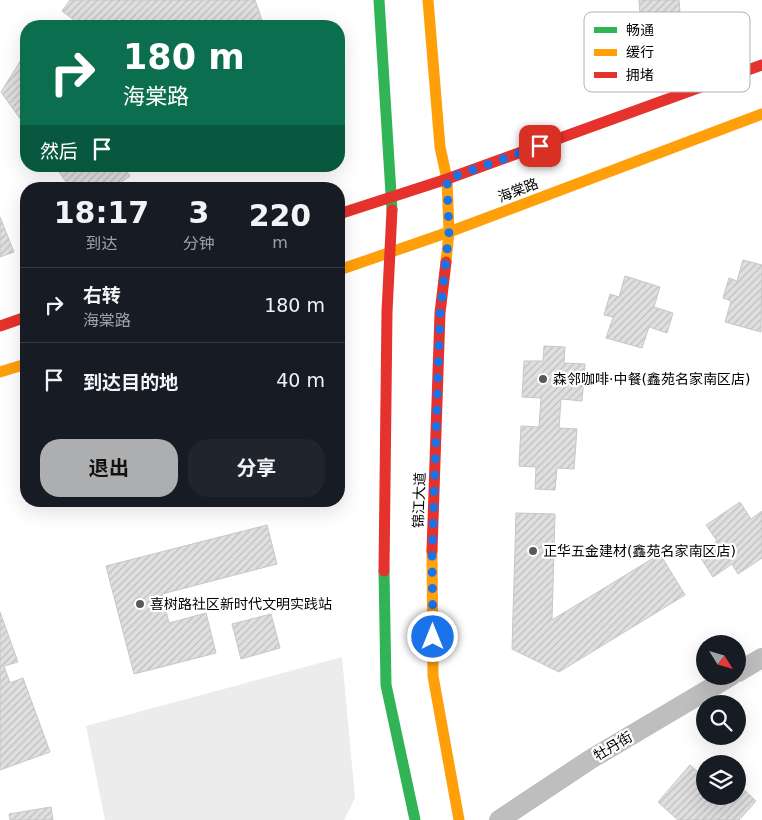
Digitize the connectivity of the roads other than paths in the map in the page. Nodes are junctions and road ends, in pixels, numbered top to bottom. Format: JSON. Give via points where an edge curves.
{"nodes":[{"id":1,"x":380,"y":0,"type":"edge"},
{"id":2,"x":428,"y":0,"type":"edge"},
{"id":3,"x":762,"y":66,"type":"edge"},
{"id":4,"x":750,"y":70,"type":"edge"},
{"id":5,"x":690,"y":92,"type":"edge"},
{"id":6,"x":762,"y":114,"type":"edge"},
{"id":7,"x":447,"y":179,"type":"junction"},
{"id":8,"x":392,"y":197,"type":"junction"},
{"id":9,"x":345,"y":212,"type":"edge"},
{"id":10,"x":449,"y":232,"type":"junction"},
{"id":11,"x":389,"y":253,"type":"junction"},
{"id":12,"x":345,"y":268,"type":"edge"},
{"id":13,"x":20,"y":319,"type":"edge"},
{"id":14,"x":0,"y":326,"type":"edge"},
{"id":15,"x":20,"y":366,"type":"edge"},
{"id":16,"x":0,"y":372,"type":"edge"},
{"id":17,"x":762,"y":658,"type":"edge"},
{"id":18,"x":746,"y":667,"type":"edge"},
{"id":19,"x":716,"y":685,"type":"edge"},
{"id":20,"x":415,"y":820,"type":"edge"},
{"id":21,"x":459,"y":820,"type":"edge"},
{"id":22,"x":499,"y":820,"type":"edge"}],
"edges":[{"from":1,"to":8,"type":"main road"},
{"from":2,"to":7,"type":"main road","name":"锦江大道","via":[[440,147]]},
{"from":3,"to":4,"type":"main road"},
{"from":5,"to":7,"type":"main road"},
{"from":6,"to":10,"type":"main road","name":"海棠路"},
{"from":7,"to":8,"type":"main road"},
{"from":7,"to":10,"type":"main road","name":"锦江大道"},
{"from":8,"to":9,"type":"main road"},
{"from":8,"to":11,"type":"main road"},
{"from":10,"to":11,"type":"main road","name":"海棠路"},
{"from":10,"to":21,"type":"main road","name":"锦江大道","via":[[440,314],[432,558],[433,676]]},
{"from":11,"to":12,"type":"main road","name":"海棠路"},
{"from":11,"to":20,"type":"main road","via":[[384,563],[386,685]]},
{"from":13,"to":14,"type":"main road"},
{"from":15,"to":16,"type":"main road"},
{"from":17,"to":18,"type":"street"},
{"from":19,"to":22,"type":"street","name":"牡丹街","via":[[591,759]]}]}
